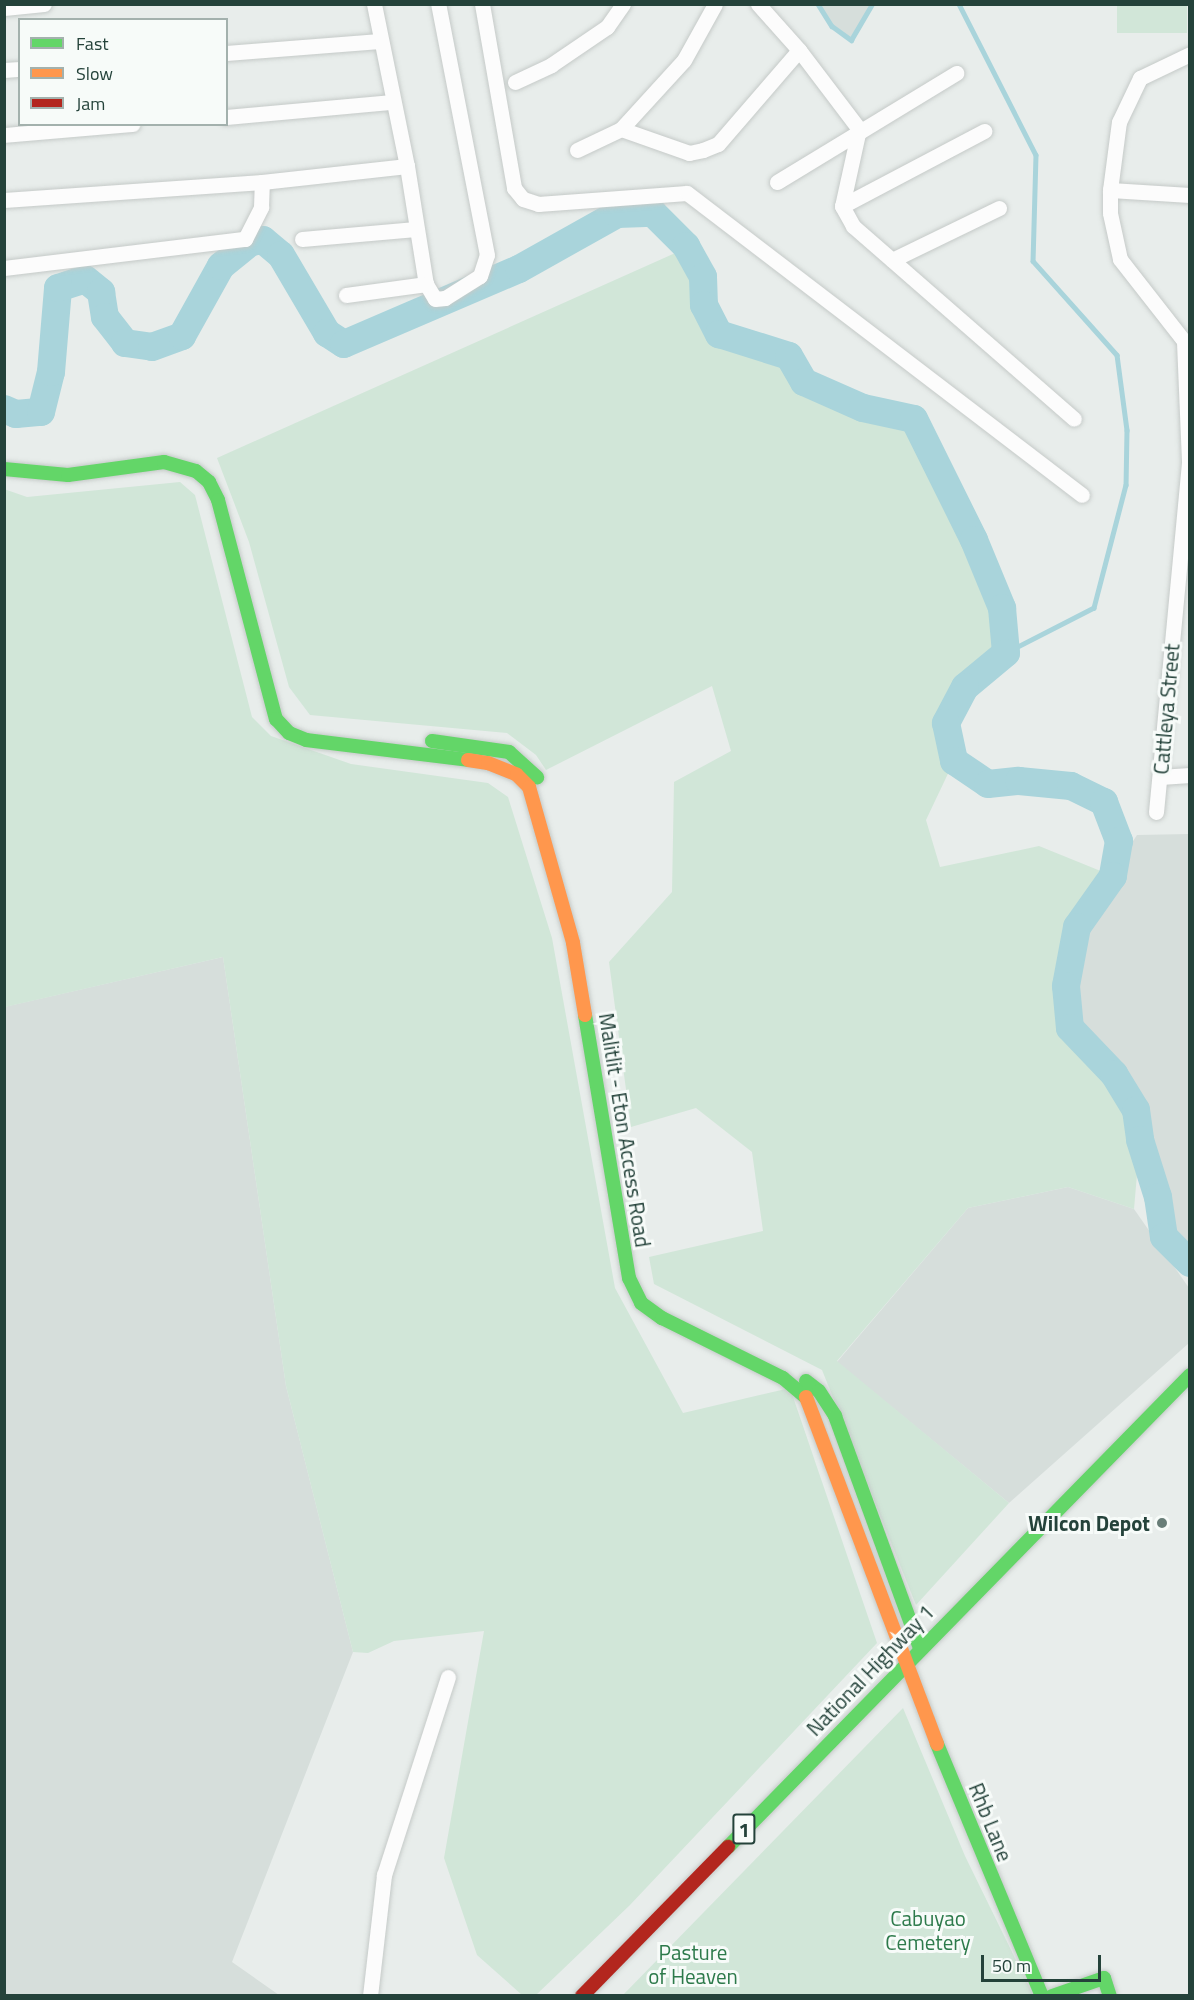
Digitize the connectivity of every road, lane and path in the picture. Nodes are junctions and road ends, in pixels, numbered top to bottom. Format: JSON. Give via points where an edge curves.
{"nodes":[{"id":1,"x":44,"y":4,"type":"edge"},
{"id":2,"x":374,"y":4,"type":"edge"},
{"id":3,"x":438,"y":4,"type":"edge"},
{"id":4,"x":482,"y":4,"type":"edge"},
{"id":5,"x":623,"y":4,"type":"edge"},
{"id":6,"x":715,"y":4,"type":"edge"},
{"id":7,"x":758,"y":4,"type":"edge"},
{"id":8,"x":4,"y":8,"type":"edge"},
{"id":9,"x":380,"y":41,"type":"junction"},
{"id":10,"x":799,"y":51,"type":"junction"},
{"id":11,"x":228,"y":53,"type":"edge"},
{"id":12,"x":1190,"y":54,"type":"edge"},
{"id":13,"x":956,"y":73,"type":"dead end"},
{"id":14,"x":515,"y":82,"type":"dead end"},
{"id":15,"x":392,"y":102,"type":"junction"},
{"id":16,"x":228,"y":117,"type":"edge"},
{"id":17,"x":110,"y":126,"type":"edge"},
{"id":18,"x":621,"y":129,"type":"junction"},
{"id":19,"x":859,"y":129,"type":"junction"},
{"id":20,"x":984,"y":131,"type":"dead end"},
{"id":21,"x":4,"y":135,"type":"edge"},
{"id":22,"x":577,"y":150,"type":"dead end"},
{"id":23,"x":407,"y":166,"type":"junction"},
{"id":24,"x":261,"y":182,"type":"junction"},
{"id":25,"x":777,"y":182,"type":"dead end"},
{"id":26,"x":1110,"y":190,"type":"junction"},
{"id":27,"x":1190,"y":195,"type":"edge"},
{"id":28,"x":4,"y":200,"type":"edge"},
{"id":29,"x":842,"y":206,"type":"junction"},
{"id":30,"x":999,"y":208,"type":"dead end"},
{"id":31,"x":416,"y":229,"type":"junction"},
{"id":32,"x":302,"y":239,"type":"dead end"},
{"id":33,"x":892,"y":260,"type":"junction"},
{"id":34,"x":4,"y":268,"type":"edge"},
{"id":35,"x":426,"y":285,"type":"junction"},
{"id":36,"x":346,"y":295,"type":"dead end"},
{"id":37,"x":1186,"y":341,"type":"edge"},
{"id":38,"x":1074,"y":419,"type":"dead end"},
{"id":39,"x":1189,"y":461,"type":"edge"},
{"id":40,"x":4,"y":469,"type":"edge"},
{"id":41,"x":1082,"y":495,"type":"dead end"},
{"id":42,"x":1185,"y":541,"type":"edge"},
{"id":43,"x":272,"y":694,"type":"junction"},
{"id":44,"x":1190,"y":775,"type":"edge"},
{"id":45,"x":1160,"y":777,"type":"junction"},
{"id":46,"x":1156,"y":812,"type":"dead end"},
{"id":47,"x":1190,"y":1375,"type":"edge"},
{"id":48,"x":876,"y":1527,"type":"junction"},
{"id":49,"x":859,"y":1540,"type":"junction"},
{"id":50,"x":920,"y":1648,"type":"junction"},
{"id":51,"x":905,"y":1663,"type":"junction"},
{"id":52,"x":448,"y":1677,"type":"dead end"},
{"id":53,"x":370,"y":1995,"type":"edge"},
{"id":54,"x":582,"y":1995,"type":"edge"},
{"id":55,"x":1042,"y":1995,"type":"edge"},
{"id":56,"x":1052,"y":1995,"type":"edge"},
{"id":57,"x":1110,"y":1995,"type":"edge"}],
"edges":[{"from":1,"to":8,"type":"street"},
{"from":2,"to":9,"type":"street"},
{"from":3,"to":35,"type":"street","via":[[487,255],[480,276],[445,298],[435,299]]},
{"from":4,"to":41,"type":"street","via":[[514,188],[523,199],[538,204],[687,193]]},
{"from":5,"to":14,"type":"street","via":[[607,27],[551,65]]},
{"from":6,"to":18,"type":"street","via":[[684,60]]},
{"from":7,"to":10,"type":"street"},
{"from":9,"to":11,"type":"street"},
{"from":9,"to":15,"type":"street"},
{"from":10,"to":18,"type":"street","via":[[718,144],[689,153]]},
{"from":10,"to":19,"type":"street"},
{"from":12,"to":26,"type":"street","name":"Cattleya Street","via":[[1140,78],[1119,122]]},
{"from":13,"to":19,"type":"street"},
{"from":15,"to":16,"type":"street"},
{"from":15,"to":23,"type":"street"},
{"from":17,"to":21,"type":"street"},
{"from":18,"to":22,"type":"street"},
{"from":19,"to":25,"type":"street"},
{"from":19,"to":29,"type":"street"},
{"from":20,"to":29,"type":"street"},
{"from":23,"to":24,"type":"street"},
{"from":23,"to":31,"type":"street"},
{"from":24,"to":28,"type":"street"},
{"from":24,"to":34,"type":"street","via":[[261,207],[245,239]]},
{"from":26,"to":27,"type":"street"},
{"from":26,"to":37,"type":"street","name":"Cattleya Street","via":[[1110,213],[1120,259]]},
{"from":29,"to":33,"type":"street","via":[[853,226]]},
{"from":30,"to":33,"type":"street"},
{"from":31,"to":32,"type":"street"},
{"from":31,"to":35,"type":"street"},
{"from":33,"to":38,"type":"street"},
{"from":35,"to":36,"type":"street"},
{"from":37,"to":39,"type":"street","name":"Cattleya Street"},
{"from":39,"to":42,"type":"street","name":"Cattleya Street"},
{"from":40,"to":43,"type":"main road","name":"Malitlit - Eton Access Road","via":[[68,475],[164,462],[196,471],[209,482],[218,500]]},
{"from":42,"to":45,"type":"street","name":"Cattleya Street"},
{"from":43,"to":48,"type":"main road","name":"Malitlit - Eton Access Road","via":[[297,722],[310,727],[491,748],[509,752],[530,767],[542,784],[585,937],[639,1270],[650,1292],[664,1303],[789,1368],[819,1391],[835,1416]]},
{"from":43,"to":49,"type":"main road","name":"Malitlit - Eton Access Road","via":[[276,719],[289,733],[306,740],[488,763],[517,775],[529,787],[573,943],[629,1278],[641,1303],[662,1318],[783,1378],[809,1400]]},
{"from":44,"to":45,"type":"street"},
{"from":45,"to":46,"type":"street","name":"Cattleya Street"},
{"from":47,"to":50,"type":"main road","name":"National Highway 1","number":"1"},
{"from":48,"to":49,"type":"main road"},
{"from":48,"to":50,"type":"main road","name":"Malitlit - Eton Access Road"},
{"from":49,"to":51,"type":"main road","name":"Malitlit - Eton Access Road"},
{"from":50,"to":51,"type":"main road","name":"National Highway 1","number":"1"},
{"from":51,"to":54,"type":"main road","name":"National Highway 1","number":"1"},
{"from":51,"to":55,"type":"main road","name":"Rhb Lane","via":[[979,1851]]},
{"from":52,"to":53,"type":"street","via":[[384,1875]]},
{"from":56,"to":57,"type":"main road","via":[[1104,1978]]}]}
